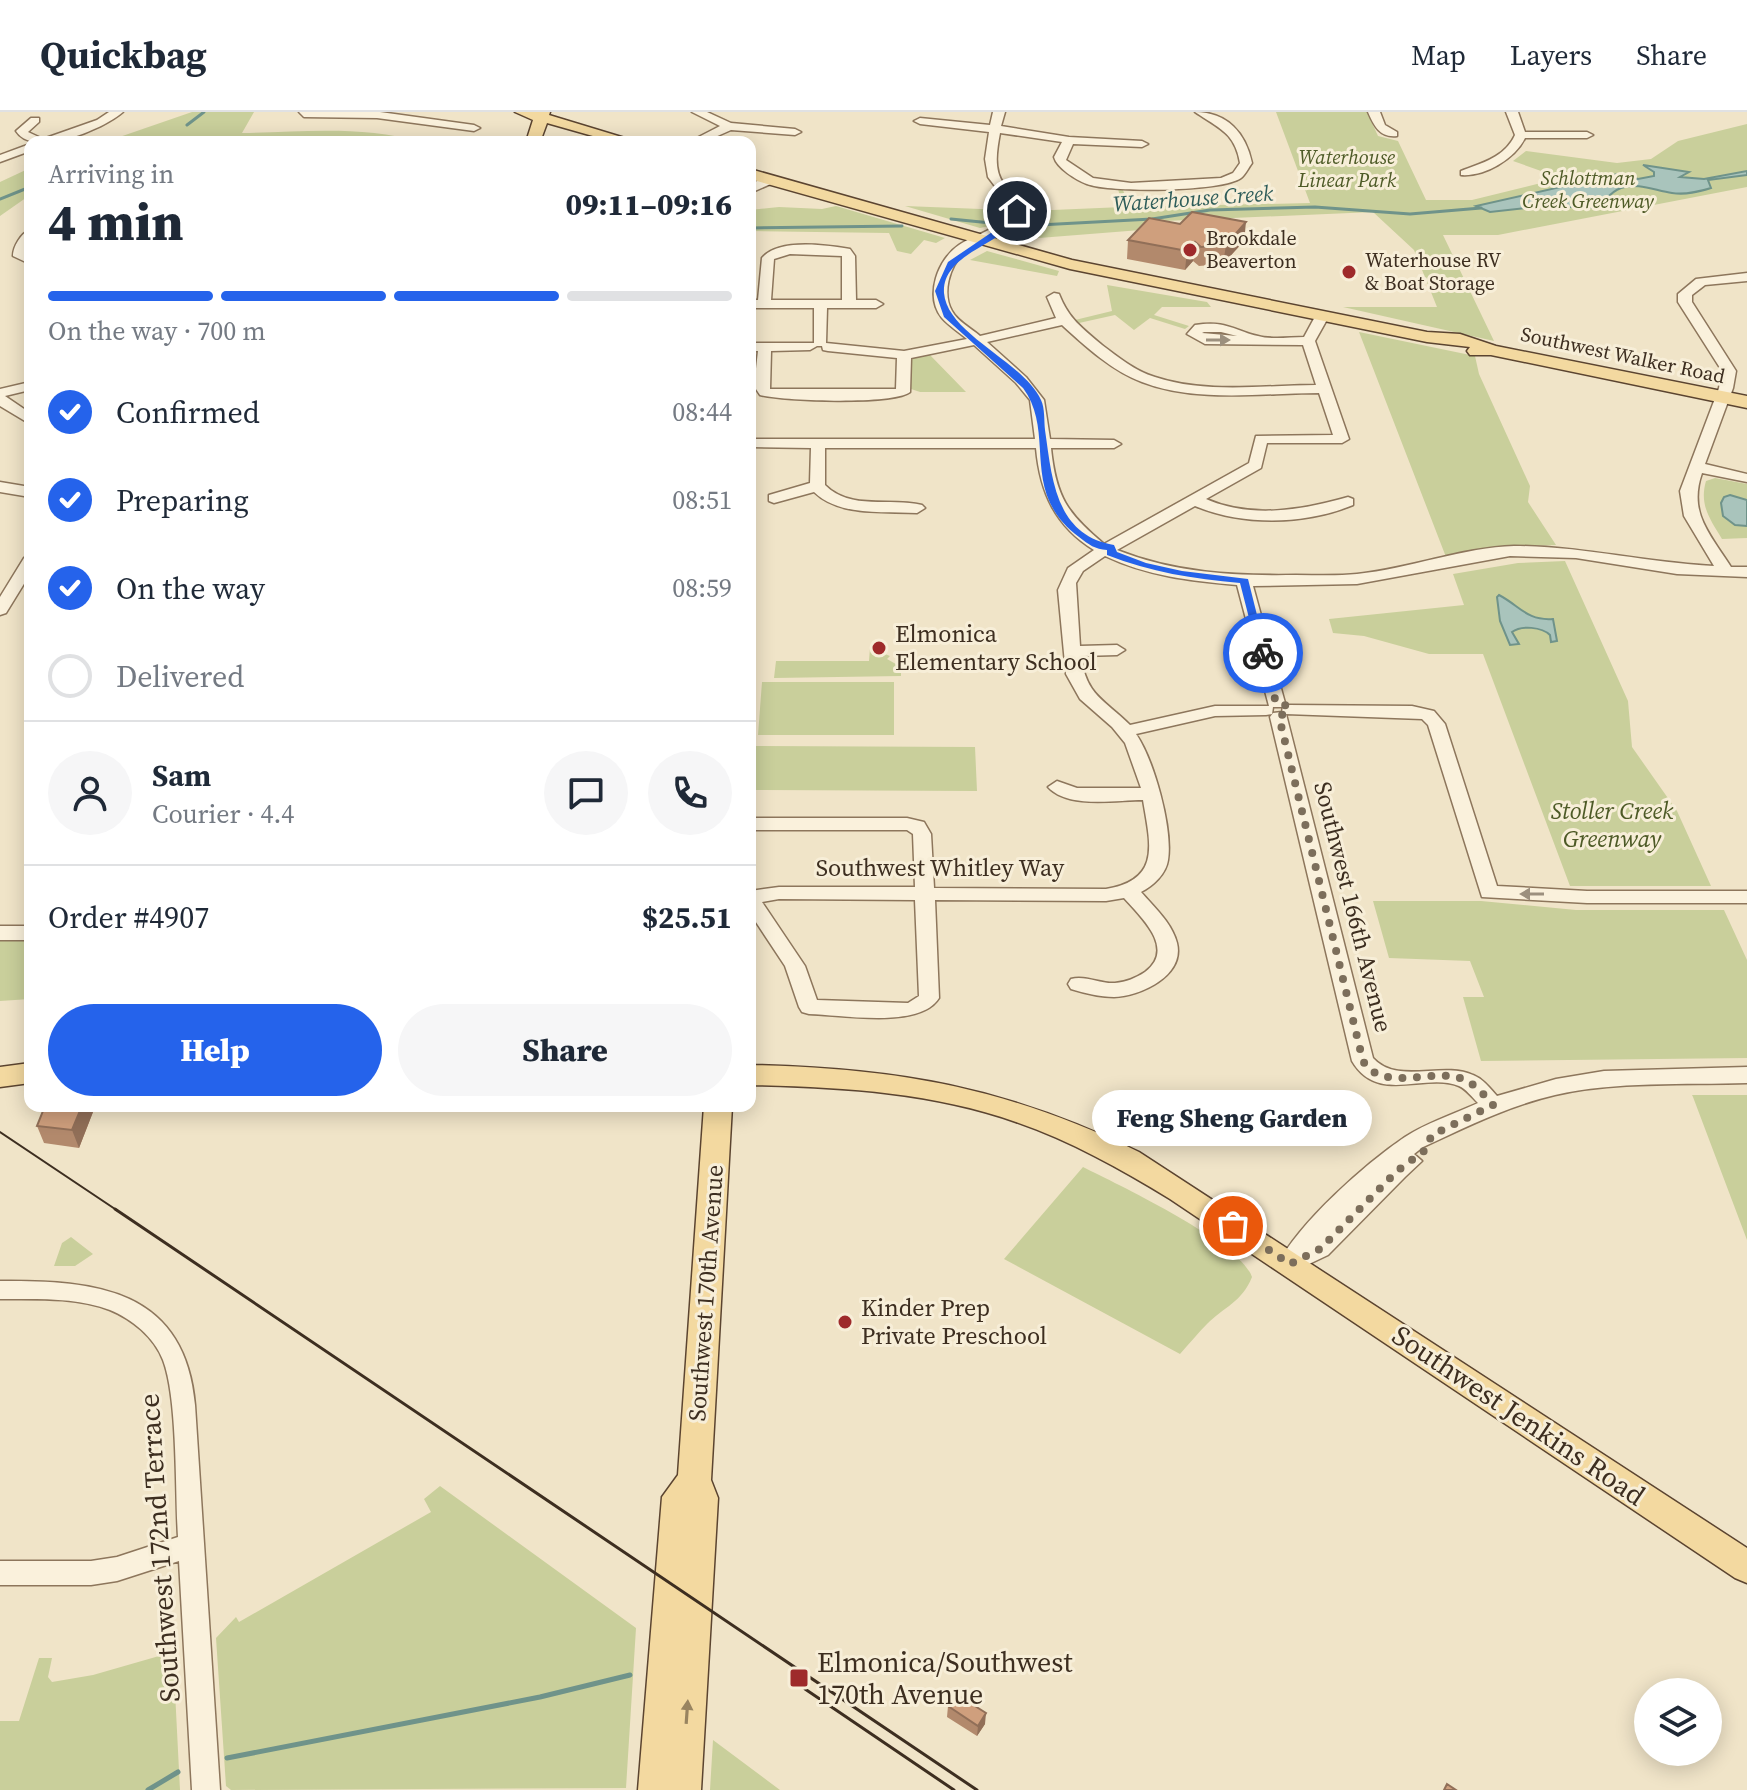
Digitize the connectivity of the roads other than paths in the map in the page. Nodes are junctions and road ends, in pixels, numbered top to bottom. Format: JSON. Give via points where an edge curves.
{"nodes":[{"id":1,"x":117,"y":112,"type":"edge"},
{"id":2,"x":305,"y":112,"type":"edge"},
{"id":3,"x":522,"y":112,"type":"edge"},
{"id":4,"x":698,"y":112,"type":"edge"},
{"id":5,"x":999,"y":112,"type":"edge"},
{"id":6,"x":1201,"y":112,"type":"edge"},
{"id":7,"x":1374,"y":112,"type":"edge"},
{"id":8,"x":1512,"y":112,"type":"edge"},
{"id":9,"x":397,"y":114,"type":"edge"},
{"id":10,"x":542,"y":115,"type":"edge"},
{"id":11,"x":35,"y":120,"type":"dead end"},
{"id":12,"x":920,"y":121,"type":"dead end"},
{"id":13,"x":729,"y":126,"type":"junction"},
{"id":14,"x":474,"y":128,"type":"dead end"},
{"id":15,"x":995,"y":130,"type":"junction"},
{"id":16,"x":795,"y":132,"type":"dead end"},
{"id":17,"x":1393,"y":134,"type":"dead end"},
{"id":18,"x":1521,"y":135,"type":"junction"},
{"id":19,"x":1587,"y":135,"type":"dead end"},
{"id":20,"x":25,"y":136,"type":"edge"},
{"id":21,"x":61,"y":136,"type":"edge"},
{"id":22,"x":535,"y":136,"type":"edge"},
{"id":23,"x":611,"y":136,"type":"edge"},
{"id":24,"x":708,"y":136,"type":"edge"},
{"id":25,"x":1069,"y":140,"type":"junction"},
{"id":26,"x":1142,"y":144,"type":"dead end"},
{"id":27,"x":24,"y":149,"type":"edge"},
{"id":28,"x":0,"y":159,"type":"edge"},
{"id":29,"x":1465,"y":173,"type":"dead end"},
{"id":30,"x":756,"y":180,"type":"edge"},
{"id":31,"x":984,"y":239,"type":"junction"},
{"id":32,"x":24,"y":242,"type":"edge"},
{"id":33,"x":24,"y":258,"type":"edge"},
{"id":34,"x":1747,"y":277,"type":"edge"},
{"id":35,"x":1054,"y":297,"type":"dead end"},
{"id":36,"x":757,"y":304,"type":"edge"},
{"id":37,"x":821,"y":304,"type":"junction"},
{"id":38,"x":849,"y":304,"type":"junction"},
{"id":39,"x":876,"y":304,"type":"dead end"},
{"id":40,"x":1322,"y":316,"type":"junction"},
{"id":41,"x":1065,"y":320,"type":"junction"},
{"id":42,"x":1252,"y":339,"type":"dead end"},
{"id":43,"x":975,"y":340,"type":"junction"},
{"id":44,"x":1308,"y":341,"type":"junction"},
{"id":45,"x":819,"y":345,"type":"junction"},
{"id":46,"x":757,"y":347,"type":"edge"},
{"id":47,"x":904,"y":355,"type":"junction"},
{"id":48,"x":24,"y":387,"type":"edge"},
{"id":49,"x":1323,"y":389,"type":"junction"},
{"id":50,"x":0,"y":393,"type":"edge"},
{"id":51,"x":1722,"y":397,"type":"junction"},
{"id":52,"x":0,"y":399,"type":"edge"},
{"id":53,"x":1747,"y":402,"type":"edge"},
{"id":54,"x":24,"y":416,"type":"edge"},
{"id":55,"x":756,"y":443,"type":"edge"},
{"id":56,"x":1043,"y":443,"type":"junction"},
{"id":57,"x":818,"y":444,"type":"junction"},
{"id":58,"x":1114,"y":444,"type":"dead end"},
{"id":59,"x":1697,"y":467,"type":"junction"},
{"id":60,"x":1747,"y":478,"type":"edge"},
{"id":61,"x":817,"y":486,"type":"junction"},
{"id":62,"x":0,"y":487,"type":"edge"},
{"id":63,"x":24,"y":491,"type":"edge"},
{"id":64,"x":774,"y":498,"type":"dead end"},
{"id":65,"x":1195,"y":500,"type":"junction"},
{"id":66,"x":1348,"y":502,"type":"dead end"},
{"id":67,"x":917,"y":508,"type":"dead end"},
{"id":68,"x":1104,"y":550,"type":"junction"},
{"id":69,"x":24,"y":567,"type":"edge"},
{"id":70,"x":24,"y":571,"type":"edge"},
{"id":71,"x":0,"y":572,"type":"edge"},
{"id":72,"x":1726,"y":572,"type":"junction"},
{"id":73,"x":1747,"y":572,"type":"edge"},
{"id":74,"x":1244,"y":581,"type":"junction"},
{"id":75,"x":0,"y":610,"type":"edge"},
{"id":76,"x":1117,"y":650,"type":"dead end"},
{"id":77,"x":1073,"y":651,"type":"junction"},
{"id":78,"x":1278,"y":710,"type":"junction"},
{"id":79,"x":1125,"y":731,"type":"junction"},
{"id":80,"x":1057,"y":787,"type":"dead end"},
{"id":81,"x":1151,"y":794,"type":"junction"},
{"id":82,"x":756,"y":824,"type":"edge"},
{"id":83,"x":1129,"y":891,"type":"junction"},
{"id":84,"x":925,"y":894,"type":"junction"},
{"id":85,"x":756,"y":897,"type":"edge"},
{"id":86,"x":1747,"y":897,"type":"edge"},
{"id":87,"x":756,"y":907,"type":"edge"},
{"id":88,"x":0,"y":933,"type":"edge"},
{"id":89,"x":24,"y":933,"type":"edge"},
{"id":90,"x":1078,"y":984,"type":"dead end"},
{"id":91,"x":756,"y":1075,"type":"edge"},
{"id":92,"x":1747,"y":1075,"type":"edge"},
{"id":93,"x":1493,"y":1105,"type":"junction"},
{"id":94,"x":718,"y":1112,"type":"edge"},
{"id":95,"x":1290,"y":1264,"type":"junction"},
{"id":96,"x":0,"y":1290,"type":"edge"},
{"id":97,"x":694,"y":1480,"type":"junction"},
{"id":98,"x":191,"y":1545,"type":"junction"},
{"id":99,"x":1747,"y":1567,"type":"edge"},
{"id":100,"x":0,"y":1573,"type":"edge"},
{"id":101,"x":206,"y":1790,"type":"edge"},
{"id":102,"x":657,"y":1790,"type":"edge"},
{"id":103,"x":682,"y":1790,"type":"edge"}],
"edges":[{"from":1,"to":21,"type":"street"},
{"from":2,"to":9,"type":"street"},
{"from":3,"to":10,"type":"main road"},
{"from":4,"to":13,"type":"street"},
{"from":5,"to":15,"type":"street"},
{"from":6,"to":25,"type":"street","via":[[1238,135],[1246,163],[1232,178],[1131,187],[1090,181],[1061,162]]},
{"from":7,"to":17,"type":"street","via":[[1380,127]]},
{"from":8,"to":18,"type":"street"},
{"from":9,"to":14,"type":"street"},
{"from":10,"to":22,"type":"main road"},
{"from":10,"to":23,"type":"main road"},
{"from":11,"to":20,"type":"street","via":[[22,131]]},
{"from":12,"to":15,"type":"street"},
{"from":13,"to":16,"type":"street"},
{"from":13,"to":24,"type":"street"},
{"from":15,"to":25,"type":"street"},
{"from":15,"to":31,"type":"street","via":[[993,174],[1017,210],[1007,226]]},
{"from":18,"to":19,"type":"street"},
{"from":18,"to":29,"type":"street","via":[[1508,154]]},
{"from":25,"to":26,"type":"street"},
{"from":27,"to":28,"type":"street"},
{"from":30,"to":31,"type":"main road","name":"Southwest Walker Road"},
{"from":31,"to":40,"type":"main road","name":"Southwest Walker Road","via":[[1070,264]]},
{"from":31,"to":43,"type":"street","via":[[951,264],[942,282],[941,303],[947,315]]},
{"from":32,"to":33,"type":"street","via":[[19,256]]},
{"from":34,"to":51,"type":"street","via":[[1701,282],[1685,294],[1685,302],[1727,366]]},
{"from":35,"to":41,"type":"street"},
{"from":36,"to":37,"type":"street"},
{"from":36,"to":38,"type":"street","via":[[773,253],[833,250],[849,256]]},
{"from":37,"to":38,"type":"street"},
{"from":37,"to":45,"type":"street"},
{"from":38,"to":39,"type":"street"},
{"from":40,"to":44,"type":"street"},
{"from":40,"to":51,"type":"main road","name":"Southwest Walker Road"},
{"from":41,"to":43,"type":"street"},
{"from":41,"to":49,"type":"street","via":[[1123,367],[1151,380],[1184,387]]},
{"from":42,"to":44,"type":"street"},
{"from":43,"to":47,"type":"street"},
{"from":43,"to":56,"type":"street","via":[[1037,401]]},
{"from":44,"to":49,"type":"street"},
{"from":45,"to":46,"type":"street"},
{"from":45,"to":47,"type":"street"},
{"from":46,"to":47,"type":"street","via":[[761,386],[778,395],[903,392]]},
{"from":48,"to":50,"type":"street"},
{"from":49,"to":65,"type":"street","via":[[1342,439],[1261,439],[1256,465]]},
{"from":51,"to":53,"type":"main road","name":"Southwest Walker Road"},
{"from":51,"to":59,"type":"street"},
{"from":52,"to":54,"type":"street"},
{"from":55,"to":57,"type":"street"},
{"from":56,"to":57,"type":"street"},
{"from":56,"to":58,"type":"street"},
{"from":56,"to":68,"type":"street","via":[[1055,506],[1074,529]]},
{"from":57,"to":61,"type":"street"},
{"from":59,"to":60,"type":"street"},
{"from":59,"to":72,"type":"street","via":[[1688,503]]},
{"from":61,"to":64,"type":"street"},
{"from":61,"to":67,"type":"street","via":[[844,503]]},
{"from":62,"to":63,"type":"street"},
{"from":65,"to":66,"type":"street","via":[[1249,513],[1318,513]]},
{"from":65,"to":68,"type":"street"},
{"from":68,"to":74,"type":"street","via":[[1182,575]]},
{"from":68,"to":77,"type":"street","via":[[1068,577]]},
{"from":69,"to":71,"type":"street"},
{"from":70,"to":75,"type":"street"},
{"from":72,"to":73,"type":"street"},
{"from":72,"to":74,"type":"street","via":[[1576,553],[1520,553],[1357,579]]},
{"from":74,"to":78,"type":"street","name":"Southwest 166th Avenue"},
{"from":76,"to":77,"type":"street"},
{"from":77,"to":79,"type":"street","via":[[1077,682]]},
{"from":78,"to":79,"type":"street","via":[[1215,711]]},
{"from":86,"to":78,"type":"street","one_way":true,"via":[[1489,892],[1436,724],[1428,715]]},
{"from":78,"to":93,"type":"street","name":"Southwest 166th Avenue","via":[[1363,1061],[1391,1077],[1463,1079]]},
{"from":79,"to":81,"type":"street","via":[[1139,754]]},
{"from":80,"to":81,"type":"street","via":[[1075,794]]},
{"from":81,"to":83,"type":"street","via":[[1159,859],[1145,883]]},
{"from":82,"to":84,"type":"street","via":[[917,826],[922,834]]},
{"from":83,"to":84,"type":"street","name":"Southwest Whitley Way"},
{"from":83,"to":90,"type":"street","via":[[1164,934],[1163,966],[1134,986],[1112,990]]},
{"from":84,"to":85,"type":"street","name":"Southwest Whitley Way"},
{"from":84,"to":87,"type":"street","via":[[929,998],[910,1010],[809,1007],[787,953]]},
{"from":88,"to":89,"type":"street"},
{"from":91,"to":95,"type":"main road","name":"Southwest Jenkins Road","via":[[894,1082],[1039,1118],[1135,1163]]},
{"from":92,"to":93,"type":"street","via":[[1604,1079]]},
{"from":93,"to":95,"type":"street","via":[[1432,1135],[1424,1151],[1320,1249]]},
{"from":94,"to":97,"type":"main road","name":"Southwest 170th Avenue"},
{"from":95,"to":99,"type":"main road","name":"Southwest Jenkins Road"},
{"from":96,"to":98,"type":"street","name":"Southwest 172nd Terrace","via":[[71,1290],[117,1303],[139,1316],[170,1350],[180,1379]]},
{"from":97,"to":102,"type":"main road","name":"Southwest 170th Avenue","via":[[679,1497]]},
{"from":103,"to":97,"type":"main road","name":"Southwest 170th Avenue","one_way":true,"via":[[701,1498]]},
{"from":98,"to":100,"type":"street","via":[[91,1573]]},
{"from":98,"to":101,"type":"street","name":"Southwest 172nd Terrace"}]}
